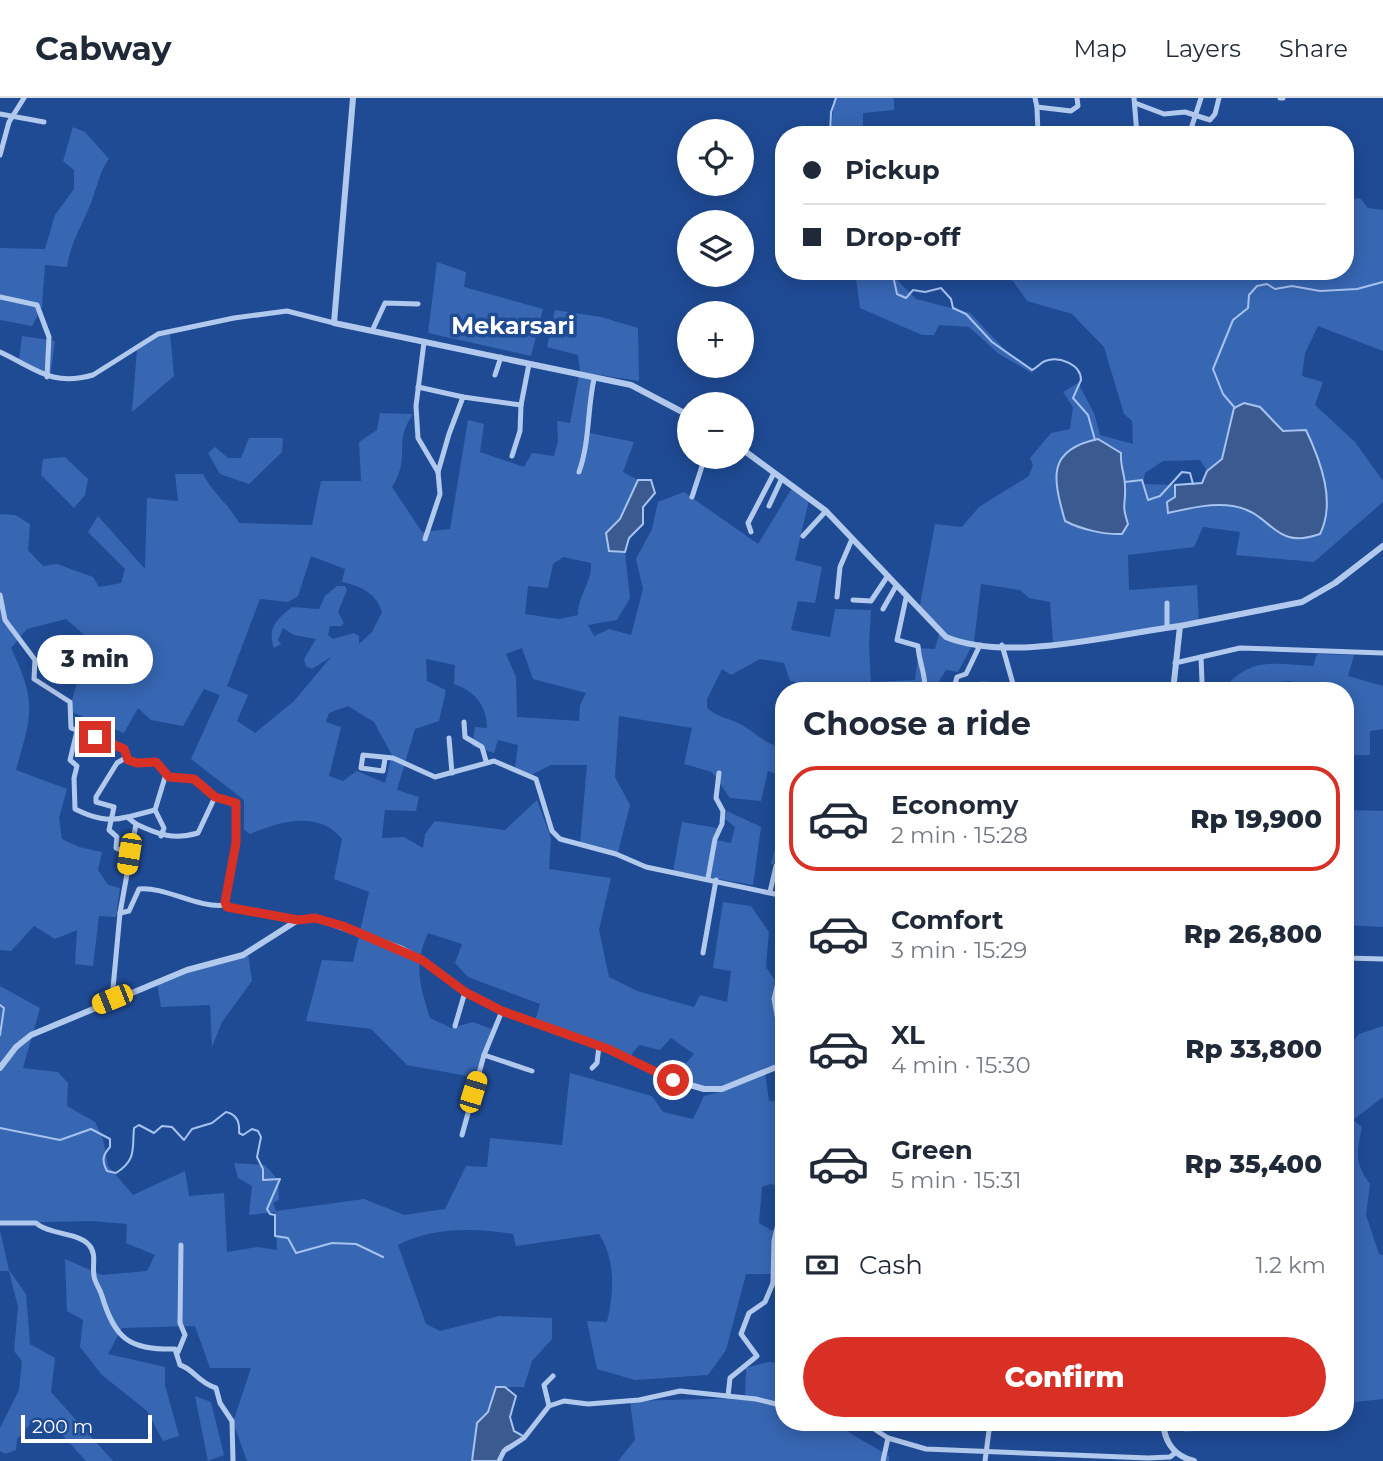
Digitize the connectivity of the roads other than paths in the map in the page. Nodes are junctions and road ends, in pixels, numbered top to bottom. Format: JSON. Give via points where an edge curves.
{"nodes":[{"id":1,"x":24,"y":98,"type":"edge"},
{"id":2,"x":353,"y":98,"type":"edge"},
{"id":3,"x":1035,"y":98,"type":"edge"},
{"id":4,"x":1077,"y":98,"type":"edge"},
{"id":5,"x":1201,"y":98,"type":"edge"},
{"id":6,"x":1219,"y":98,"type":"edge"},
{"id":7,"x":1134,"y":101,"type":"edge"},
{"id":8,"x":1037,"y":107,"type":"junction"},
{"id":9,"x":0,"y":114,"type":"edge"},
{"id":10,"x":1196,"y":116,"type":"junction"},
{"id":11,"x":12,"y":117,"type":"junction"},
{"id":12,"x":44,"y":122,"type":"dead end"},
{"id":13,"x":1038,"y":126,"type":"edge"},
{"id":14,"x":1136,"y":126,"type":"edge"},
{"id":15,"x":1192,"y":126,"type":"edge"},
{"id":16,"x":0,"y":151,"type":"edge"},
{"id":17,"x":0,"y":298,"type":"edge"},
{"id":18,"x":418,"y":304,"type":"dead end"},
{"id":19,"x":334,"y":323,"type":"junction"},
{"id":20,"x":372,"y":331,"type":"junction"},
{"id":21,"x":424,"y":342,"type":"junction"},
{"id":22,"x":0,"y":352,"type":"edge"},
{"id":23,"x":501,"y":357,"type":"junction"},
{"id":24,"x":529,"y":364,"type":"junction"},
{"id":25,"x":495,"y":375,"type":"dead end"},
{"id":26,"x":47,"y":377,"type":"junction"},
{"id":27,"x":594,"y":379,"type":"junction"},
{"id":28,"x":418,"y":387,"type":"junction"},
{"id":29,"x":463,"y":397,"type":"junction"},
{"id":30,"x":521,"y":405,"type":"junction"},
{"id":31,"x":677,"y":409,"type":"edge"},
{"id":32,"x":512,"y":456,"type":"dead end"},
{"id":33,"x":754,"y":458,"type":"edge"},
{"id":34,"x":701,"y":469,"type":"edge"},
{"id":35,"x":438,"y":472,"type":"junction"},
{"id":36,"x":579,"y":472,"type":"dead end"},
{"id":37,"x":774,"y":472,"type":"junction"},
{"id":38,"x":782,"y":478,"type":"junction"},
{"id":39,"x":692,"y":497,"type":"dead end"},
{"id":40,"x":769,"y":506,"type":"dead end"},
{"id":41,"x":825,"y":511,"type":"junction"},
{"id":42,"x":751,"y":532,"type":"dead end"},
{"id":43,"x":803,"y":536,"type":"dead end"},
{"id":44,"x":425,"y":539,"type":"dead end"},
{"id":45,"x":852,"y":539,"type":"junction"},
{"id":46,"x":1383,"y":546,"type":"edge"},
{"id":47,"x":887,"y":577,"type":"junction"},
{"id":48,"x":896,"y":586,"type":"junction"},
{"id":49,"x":0,"y":595,"type":"edge"},
{"id":50,"x":837,"y":597,"type":"dead end"},
{"id":51,"x":906,"y":598,"type":"junction"},
{"id":52,"x":853,"y":600,"type":"dead end"},
{"id":53,"x":1167,"y":603,"type":"dead end"},
{"id":54,"x":883,"y":609,"type":"dead end"},
{"id":55,"x":1180,"y":626,"type":"junction"},
{"id":56,"x":1167,"y":627,"type":"junction"},
{"id":57,"x":980,"y":645,"type":"junction"},
{"id":58,"x":1002,"y":645,"type":"junction"},
{"id":59,"x":1383,"y":653,"type":"edge"},
{"id":60,"x":1201,"y":657,"type":"junction"},
{"id":61,"x":1175,"y":663,"type":"junction"},
{"id":62,"x":1202,"y":681,"type":"dead end"},
{"id":63,"x":926,"y":682,"type":"edge"},
{"id":64,"x":956,"y":682,"type":"edge"},
{"id":65,"x":1012,"y":682,"type":"edge"},
{"id":66,"x":1173,"y":682,"type":"edge"},
{"id":67,"x":464,"y":722,"type":"dead end"},
{"id":68,"x":77,"y":731,"type":"junction"},
{"id":69,"x":449,"y":738,"type":"dead end"},
{"id":70,"x":127,"y":757,"type":"junction"},
{"id":71,"x":386,"y":759,"type":"junction"},
{"id":72,"x":486,"y":761,"type":"junction"},
{"id":73,"x":452,"y":773,"type":"junction"},
{"id":74,"x":719,"y":773,"type":"dead end"},
{"id":75,"x":166,"y":774,"type":"junction"},
{"id":76,"x":215,"y":797,"type":"junction"},
{"id":77,"x":155,"y":810,"type":"junction"},
{"id":78,"x":127,"y":817,"type":"junction"},
{"id":79,"x":112,"y":821,"type":"junction"},
{"id":80,"x":136,"y":824,"type":"junction"},
{"id":81,"x":161,"y":836,"type":"junction"},
{"id":82,"x":129,"y":854,"type":"junction"},
{"id":83,"x":775,"y":870,"type":"edge"},
{"id":84,"x":708,"y":878,"type":"junction"},
{"id":85,"x":716,"y":880,"type":"junction"},
{"id":86,"x":770,"y":892,"type":"junction"},
{"id":87,"x":775,"y":894,"type":"edge"},
{"id":88,"x":225,"y":905,"type":"junction"},
{"id":89,"x":120,"y":912,"type":"junction"},
{"id":90,"x":298,"y":920,"type":"junction"},
{"id":91,"x":703,"y":953,"type":"dead end"},
{"id":92,"x":1354,"y":958,"type":"edge"},
{"id":93,"x":1383,"y":959,"type":"edge"},
{"id":94,"x":465,"y":992,"type":"junction"},
{"id":95,"x":112,"y":999,"type":"junction"},
{"id":96,"x":502,"y":1011,"type":"junction"},
{"id":97,"x":455,"y":1026,"type":"dead end"},
{"id":98,"x":599,"y":1046,"type":"junction"},
{"id":99,"x":484,"y":1055,"type":"junction"},
{"id":100,"x":0,"y":1068,"type":"edge"},
{"id":101,"x":592,"y":1068,"type":"dead end"},
{"id":102,"x":775,"y":1068,"type":"edge"},
{"id":103,"x":532,"y":1071,"type":"dead end"},
{"id":104,"x":462,"y":1135,"type":"dead end"},
{"id":105,"x":0,"y":1223,"type":"edge"},
{"id":106,"x":775,"y":1237,"type":"edge"},
{"id":107,"x":181,"y":1245,"type":"dead end"},
{"id":108,"x":774,"y":1283,"type":"joint"},
{"id":109,"x":178,"y":1352,"type":"junction"},
{"id":110,"x":552,"y":1376,"type":"dead end"},
{"id":111,"x":728,"y":1396,"type":"junction"},
{"id":112,"x":775,"y":1403,"type":"edge"},
{"id":113,"x":549,"y":1406,"type":"junction"},
{"id":114,"x":877,"y":1431,"type":"edge"},
{"id":115,"x":989,"y":1431,"type":"edge"},
{"id":116,"x":1164,"y":1431,"type":"edge"},
{"id":117,"x":888,"y":1438,"type":"junction"},
{"id":118,"x":985,"y":1453,"type":"junction"},
{"id":119,"x":1171,"y":1457,"type":"edge"},
{"id":120,"x":1077,"y":1459,"type":"edge"},
{"id":121,"x":233,"y":1461,"type":"edge"},
{"id":122,"x":499,"y":1461,"type":"edge"},
{"id":123,"x":883,"y":1461,"type":"edge"},
{"id":124,"x":985,"y":1461,"type":"edge"},
{"id":125,"x":1194,"y":1461,"type":"edge"}],
"edges":[{"from":1,"to":11,"type":"street"},
{"from":2,"to":19,"type":"street"},
{"from":3,"to":8,"type":"street"},
{"from":4,"to":8,"type":"street","via":[[1071,111]]},
{"from":5,"to":10,"type":"street"},
{"from":6,"to":10,"type":"street","via":[[1210,120]]},
{"from":7,"to":10,"type":"street","via":[[1164,114]]},
{"from":7,"to":14,"type":"street"},
{"from":8,"to":13,"type":"street"},
{"from":9,"to":11,"type":"street"},
{"from":10,"to":15,"type":"street"},
{"from":11,"to":12,"type":"street"},
{"from":11,"to":16,"type":"street"},
{"from":17,"to":26,"type":"street","via":[[37,306],[50,337]]},
{"from":18,"to":20,"type":"street","via":[[385,303]]},
{"from":19,"to":20,"type":"street"},
{"from":19,"to":26,"type":"street","via":[[287,311],[234,318],[151,337],[93,375]]},
{"from":20,"to":21,"type":"street"},
{"from":21,"to":23,"type":"street"},
{"from":21,"to":28,"type":"street"},
{"from":22,"to":26,"type":"street"},
{"from":23,"to":24,"type":"street"},
{"from":23,"to":25,"type":"street"},
{"from":24,"to":27,"type":"street"},
{"from":24,"to":30,"type":"street"},
{"from":27,"to":31,"type":"street","via":[[638,388]]},
{"from":27,"to":36,"type":"street","via":[[587,412],[588,442]]},
{"from":28,"to":29,"type":"street"},
{"from":28,"to":35,"type":"street","via":[[418,438]]},
{"from":29,"to":30,"type":"street"},
{"from":29,"to":35,"type":"street"},
{"from":30,"to":32,"type":"street"},
{"from":33,"to":37,"type":"street"},
{"from":34,"to":39,"type":"street"},
{"from":35,"to":44,"type":"street","via":[[440,494]]},
{"from":37,"to":38,"type":"street"},
{"from":37,"to":42,"type":"street","via":[[748,523]]},
{"from":38,"to":40,"type":"street"},
{"from":38,"to":41,"type":"street"},
{"from":41,"to":43,"type":"street"},
{"from":41,"to":45,"type":"street"},
{"from":45,"to":47,"type":"street"},
{"from":45,"to":50,"type":"street","via":[[840,566]]},
{"from":46,"to":55,"type":"street","via":[[1302,602]]},
{"from":47,"to":48,"type":"street"},
{"from":47,"to":52,"type":"street","via":[[872,601]]},
{"from":48,"to":51,"type":"street"},
{"from":48,"to":54,"type":"street"},
{"from":49,"to":68,"type":"street","via":[[5,620],[35,660],[34,679],[67,697],[70,724]]},
{"from":51,"to":57,"type":"street","via":[[947,637]]},
{"from":51,"to":63,"type":"street","via":[[897,640],[918,646]]},
{"from":53,"to":56,"type":"street"},
{"from":55,"to":56,"type":"street"},
{"from":55,"to":61,"type":"street"},
{"from":56,"to":58,"type":"street","via":[[1055,645]]},
{"from":57,"to":58,"type":"street"},
{"from":57,"to":64,"type":"street","via":[[966,674]]},
{"from":58,"to":65,"type":"street"},
{"from":59,"to":60,"type":"street","via":[[1240,648]]},
{"from":60,"to":61,"type":"street"},
{"from":60,"to":62,"type":"street"},
{"from":61,"to":66,"type":"street"},
{"from":67,"to":72,"type":"street","via":[[465,737],[482,747]]},
{"from":68,"to":70,"type":"street","via":[[124,749]]},
{"from":68,"to":79,"type":"street","via":[[70,760],[77,766],[75,809]]},
{"from":69,"to":73,"type":"street"},
{"from":70,"to":75,"type":"street","via":[[137,763],[156,762]]},
{"from":70,"to":79,"type":"street","via":[[117,763],[96,797],[96,802],[114,807]]},
{"from":71,"to":71,"type":"street","via":[[383,771],[361,768],[363,755]]},
{"from":71,"to":73,"type":"street","via":[[435,777]]},
{"from":72,"to":73,"type":"street"},
{"from":72,"to":84,"type":"street","via":[[519,769],[536,779],[552,831],[560,839],[646,867]]},
{"from":74,"to":84,"type":"street","via":[[716,799],[723,811],[722,824]]},
{"from":75,"to":76,"type":"street","via":[[194,779]]},
{"from":75,"to":77,"type":"street"},
{"from":76,"to":81,"type":"street","via":[[198,833],[181,838]]},
{"from":76,"to":88,"type":"street","via":[[230,800],[238,808]]},
{"from":77,"to":78,"type":"street"},
{"from":77,"to":81,"type":"street","via":[[164,828]]},
{"from":78,"to":79,"type":"street"},
{"from":78,"to":80,"type":"street"},
{"from":79,"to":82,"type":"street","via":[[109,830],[117,837],[116,848]]},
{"from":80,"to":81,"type":"street"},
{"from":80,"to":82,"type":"street"},
{"from":82,"to":89,"type":"street"},
{"from":83,"to":86,"type":"street"},
{"from":84,"to":85,"type":"street"},
{"from":85,"to":86,"type":"street"},
{"from":85,"to":91,"type":"street"},
{"from":86,"to":87,"type":"street"},
{"from":88,"to":89,"type":"street","via":[[214,907],[145,888],[139,890],[129,911]]},
{"from":88,"to":90,"type":"street"},
{"from":89,"to":95,"type":"street"},
{"from":90,"to":94,"type":"street","via":[[315,918],[400,948]]},
{"from":90,"to":95,"type":"street","via":[[243,955],[187,970]]},
{"from":92,"to":93,"type":"street"},
{"from":94,"to":96,"type":"street"},
{"from":94,"to":97,"type":"street"},
{"from":95,"to":100,"type":"street","via":[[31,1035]]},
{"from":96,"to":98,"type":"street"},
{"from":96,"to":99,"type":"street"},
{"from":98,"to":101,"type":"street"},
{"from":98,"to":102,"type":"street","via":[[662,1076],[713,1090]]},
{"from":99,"to":103,"type":"street"},
{"from":99,"to":104,"type":"street"},
{"from":105,"to":109,"type":"street","via":[[36,1223],[41,1229],[86,1242],[94,1252],[94,1279],[118,1334],[140,1346]]},
{"from":106,"to":108,"type":"street"},
{"from":107,"to":109,"type":"street","via":[[180,1322],[185,1335]]},
{"from":108,"to":111,"type":"street","via":[[765,1302],[748,1313],[741,1331],[757,1356],[730,1378]]},
{"from":109,"to":121,"type":"street","via":[[180,1365],[189,1367],[200,1382],[216,1388],[232,1421]]},
{"from":110,"to":113,"type":"street","via":[[544,1385]]},
{"from":111,"to":112,"type":"street"},
{"from":111,"to":113,"type":"street","via":[[680,1391],[639,1401]]},
{"from":113,"to":122,"type":"street"},
{"from":114,"to":117,"type":"street"},
{"from":115,"to":118,"type":"street"},
{"from":116,"to":119,"type":"street"},
{"from":117,"to":118,"type":"street","via":[[917,1448]]},
{"from":117,"to":123,"type":"street"},
{"from":118,"to":120,"type":"street"},
{"from":118,"to":124,"type":"street"},
{"from":119,"to":120,"type":"street"},
{"from":119,"to":125,"type":"street"}]}
